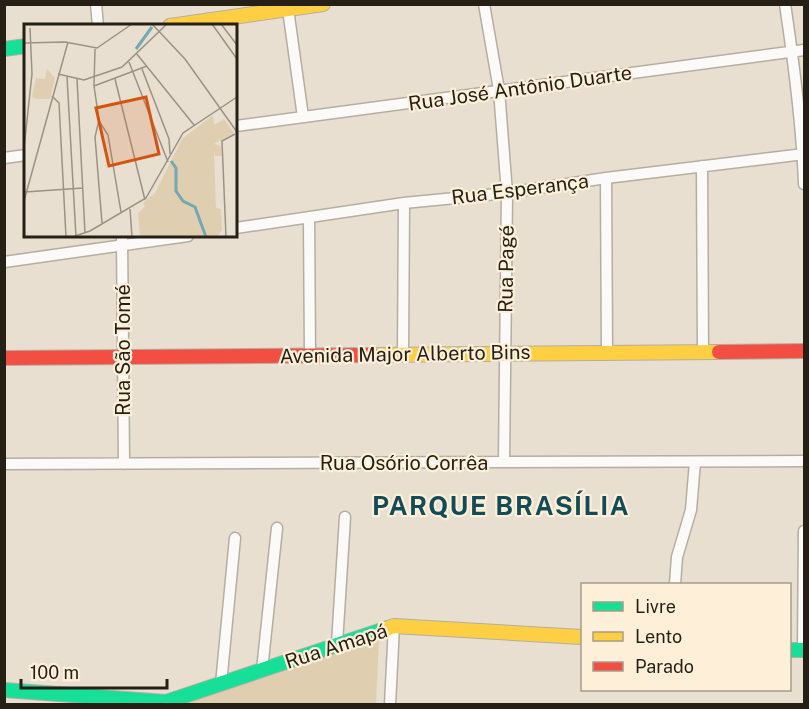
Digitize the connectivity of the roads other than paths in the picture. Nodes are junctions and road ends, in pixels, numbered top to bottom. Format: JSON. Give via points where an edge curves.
{"nodes":[{"id":1,"x":96,"y":4,"type":"edge"},
{"id":2,"x":323,"y":4,"type":"edge"},
{"id":3,"x":484,"y":4,"type":"edge"},
{"id":4,"x":785,"y":4,"type":"edge"},
{"id":5,"x":288,"y":9,"type":"junction"},
{"id":6,"x":99,"y":24,"type":"edge"},
{"id":7,"x":184,"y":24,"type":"edge"},
{"id":8,"x":24,"y":46,"type":"edge"},
{"id":9,"x":4,"y":49,"type":"edge"},
{"id":10,"x":804,"y":50,"type":"edge"},
{"id":11,"x":792,"y":52,"type":"junction"},
{"id":12,"x":499,"y":90,"type":"junction"},
{"id":13,"x":303,"y":117,"type":"junction"},
{"id":14,"x":237,"y":126,"type":"edge"},
{"id":15,"x":24,"y":155,"type":"edge"},
{"id":16,"x":804,"y":155,"type":"edge"},
{"id":17,"x":4,"y":158,"type":"edge"},
{"id":18,"x":702,"y":166,"type":"junction"},
{"id":19,"x":606,"y":178,"type":"junction"},
{"id":20,"x":804,"y":184,"type":"edge"},
{"id":21,"x":507,"y":194,"type":"junction"},
{"id":22,"x":404,"y":203,"type":"junction"},
{"id":23,"x":309,"y":217,"type":"junction"},
{"id":24,"x":237,"y":228,"type":"edge"},
{"id":25,"x":172,"y":237,"type":"edge"},
{"id":26,"x":122,"y":240,"type":"edge"},
{"id":27,"x":4,"y":262,"type":"edge"},
{"id":28,"x":804,"y":351,"type":"edge"},
{"id":29,"x":607,"y":352,"type":"junction"},
{"id":30,"x":703,"y":352,"type":"junction"},
{"id":31,"x":403,"y":354,"type":"junction"},
{"id":32,"x":505,"y":354,"type":"junction"},
{"id":33,"x":310,"y":355,"type":"junction"},
{"id":34,"x":123,"y":357,"type":"junction"},
{"id":35,"x":4,"y":358,"type":"edge"},
{"id":36,"x":804,"y":461,"type":"edge"},
{"id":37,"x":504,"y":462,"type":"junction"},
{"id":38,"x":694,"y":462,"type":"junction"},
{"id":39,"x":4,"y":464,"type":"edge"},
{"id":40,"x":124,"y":464,"type":"junction"},
{"id":41,"x":345,"y":517,"type":"dead end"},
{"id":42,"x":277,"y":528,"type":"dead end"},
{"id":43,"x":804,"y":531,"type":"edge"},
{"id":44,"x":235,"y":538,"type":"dead end"},
{"id":45,"x":675,"y":583,"type":"edge"},
{"id":46,"x":394,"y":626,"type":"junction"},
{"id":47,"x":581,"y":637,"type":"edge"},
{"id":48,"x":337,"y":644,"type":"junction"},
{"id":49,"x":799,"y":650,"type":"edge"},
{"id":50,"x":262,"y":670,"type":"junction"},
{"id":51,"x":221,"y":684,"type":"junction"},
{"id":52,"x":4,"y":690,"type":"edge"},
{"id":53,"x":109,"y":701,"type":"edge"},
{"id":54,"x":168,"y":704,"type":"edge"},
{"id":55,"x":390,"y":705,"type":"edge"}],
"edges":[{"from":1,"to":6,"type":"street"},
{"from":2,"to":5,"type":"street"},
{"from":3,"to":12,"type":"street","name":"Rua Pagé"},
{"from":4,"to":11,"type":"street"},
{"from":5,"to":7,"type":"street"},
{"from":5,"to":13,"type":"street"},
{"from":8,"to":9,"type":"street"},
{"from":10,"to":11,"type":"street","name":"Rua José Antônio Duarte"},
{"from":11,"to":12,"type":"street","name":"Rua José Antônio Duarte"},
{"from":11,"to":16,"type":"street"},
{"from":12,"to":13,"type":"street","name":"Rua José Antônio Duarte"},
{"from":12,"to":21,"type":"street","name":"Rua Pagé"},
{"from":13,"to":14,"type":"street","name":"Rua José Antônio Duarte"},
{"from":15,"to":17,"type":"street"},
{"from":16,"to":18,"type":"street","name":"Rua Esperança"},
{"from":16,"to":20,"type":"street"},
{"from":18,"to":19,"type":"street","name":"Rua Esperança"},
{"from":18,"to":30,"type":"street"},
{"from":19,"to":21,"type":"street","name":"Rua Esperança"},
{"from":19,"to":29,"type":"street"},
{"from":21,"to":22,"type":"street","name":"Rua Esperança"},
{"from":21,"to":32,"type":"street","name":"Rua Pagé"},
{"from":22,"to":23,"type":"street","name":"Rua Esperança"},
{"from":22,"to":31,"type":"street"},
{"from":23,"to":24,"type":"street","name":"Rua Esperança"},
{"from":23,"to":33,"type":"street"},
{"from":25,"to":26,"type":"street"},
{"from":26,"to":27,"type":"street"},
{"from":26,"to":34,"type":"street","name":"Rua São Tomé"},
{"from":28,"to":30,"type":"street","name":"Avenida Major Alberto Bins"},
{"from":29,"to":30,"type":"street","name":"Avenida Major Alberto Bins"},
{"from":29,"to":32,"type":"street","name":"Avenida Major Alberto Bins"},
{"from":31,"to":32,"type":"street","name":"Avenida Major Alberto Bins"},
{"from":31,"to":33,"type":"street","name":"Avenida Major Alberto Bins"},
{"from":32,"to":37,"type":"street","name":"Rua Pagé"},
{"from":33,"to":34,"type":"street","name":"Avenida Major Alberto Bins"},
{"from":34,"to":35,"type":"street","name":"Avenida Major Alberto Bins"},
{"from":34,"to":40,"type":"street","name":"Rua São Tomé"},
{"from":36,"to":38,"type":"street","name":"Rua Osório Corrêa"},
{"from":37,"to":38,"type":"street","name":"Rua Osório Corrêa"},
{"from":37,"to":40,"type":"street","name":"Rua Osório Corrêa"},
{"from":38,"to":45,"type":"street","via":[[692,510],[677,557]]},
{"from":39,"to":40,"type":"street","name":"Rua Osório Corrêa"},
{"from":41,"to":48,"type":"street"},
{"from":42,"to":50,"type":"street"},
{"from":43,"to":49,"type":"street"},
{"from":44,"to":51,"type":"street"},
{"from":46,"to":47,"type":"street","name":"Rua Amapá"},
{"from":46,"to":48,"type":"street","name":"Rua Amapá"},
{"from":46,"to":55,"type":"street"},
{"from":48,"to":50,"type":"street","name":"Rua Amapá"},
{"from":50,"to":51,"type":"street","name":"Rua Amapá"},
{"from":51,"to":54,"type":"street","name":"Rua Amapá"},
{"from":52,"to":53,"type":"street"},
{"from":53,"to":54,"type":"street"}]}
